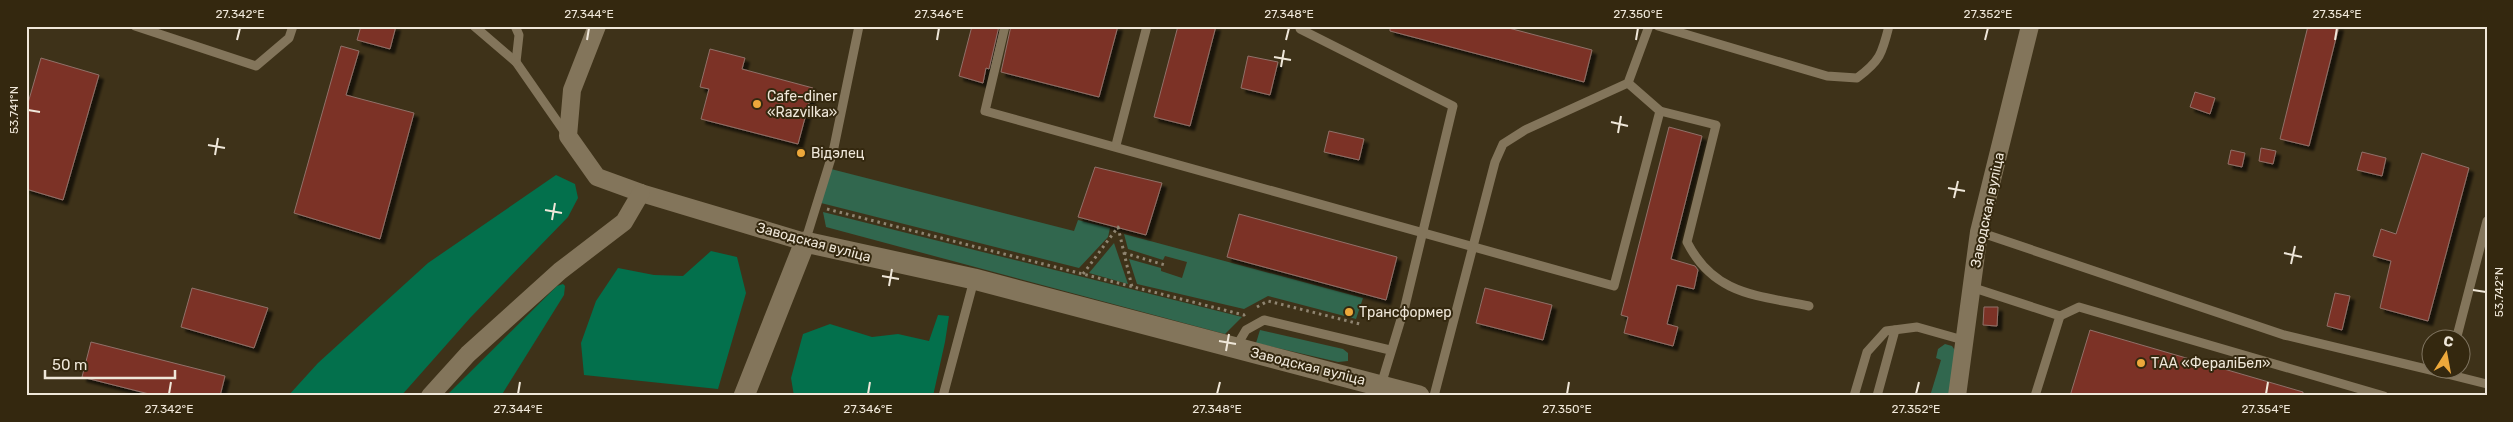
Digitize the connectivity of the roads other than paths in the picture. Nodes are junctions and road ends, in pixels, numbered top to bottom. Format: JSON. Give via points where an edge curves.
{"nodes":[{"id":1,"x":135,"y":26,"type":"edge"},
{"id":2,"x":293,"y":26,"type":"edge"},
{"id":3,"x":474,"y":26,"type":"edge"},
{"id":4,"x":515,"y":26,"type":"edge"},
{"id":5,"x":597,"y":26,"type":"edge"},
{"id":6,"x":859,"y":26,"type":"edge"},
{"id":7,"x":1005,"y":26,"type":"edge"},
{"id":8,"x":1147,"y":26,"type":"edge"},
{"id":9,"x":1300,"y":26,"type":"edge"},
{"id":10,"x":1649,"y":26,"type":"edge"},
{"id":11,"x":1658,"y":26,"type":"edge"},
{"id":12,"x":1890,"y":26,"type":"edge"},
{"id":13,"x":2030,"y":26,"type":"edge"},
{"id":14,"x":1688,"y":31,"type":"edge"},
{"id":15,"x":516,"y":62,"type":"junction"},
{"id":16,"x":1628,"y":83,"type":"junction"},
{"id":17,"x":1660,"y":110,"type":"junction"},
{"id":18,"x":568,"y":136,"type":"junction"},
{"id":19,"x":1116,"y":145,"type":"junction"},
{"id":20,"x":641,"y":193,"type":"junction"},
{"id":21,"x":2487,"y":221,"type":"edge"},
{"id":22,"x":1422,"y":232,"type":"junction"},
{"id":23,"x":1979,"y":232,"type":"junction"},
{"id":24,"x":805,"y":242,"type":"junction"},
{"id":25,"x":1473,"y":246,"type":"junction"},
{"id":26,"x":974,"y":279,"type":"junction"},
{"id":27,"x":1971,"y":287,"type":"junction"},
{"id":28,"x":1809,"y":306,"type":"dead end"},
{"id":29,"x":2060,"y":316,"type":"junction"},
{"id":30,"x":1895,"y":330,"type":"junction"},
{"id":31,"x":2459,"y":330,"type":"edge"},
{"id":32,"x":1964,"y":340,"type":"junction"},
{"id":33,"x":1235,"y":348,"type":"junction"},
{"id":34,"x":1390,"y":350,"type":"junction"},
{"id":35,"x":2420,"y":366,"type":"edge"},
{"id":36,"x":2470,"y":379,"type":"edge"},
{"id":37,"x":2487,"y":384,"type":"edge"},
{"id":38,"x":1381,"y":385,"type":"junction"},
{"id":39,"x":430,"y":396,"type":"edge"},
{"id":40,"x":744,"y":396,"type":"edge"},
{"id":41,"x":943,"y":396,"type":"edge"},
{"id":42,"x":1419,"y":396,"type":"edge"},
{"id":43,"x":1434,"y":396,"type":"edge"},
{"id":44,"x":1854,"y":396,"type":"edge"},
{"id":45,"x":1877,"y":396,"type":"edge"},
{"id":46,"x":1957,"y":396,"type":"edge"},
{"id":47,"x":2035,"y":396,"type":"edge"},
{"id":48,"x":2384,"y":396,"type":"edge"}],
"edges":[{"from":1,"to":2,"type":"lane","via":[[256,66],[289,38]]},
{"from":3,"to":15,"type":"lane"},
{"from":4,"to":15,"type":"lane","via":[[519,36]]},
{"from":5,"to":18,"type":"street","via":[[572,90]]},
{"from":6,"to":24,"type":"lane","via":[[833,152]]},
{"from":7,"to":19,"type":"lane","via":[[985,110]]},
{"from":8,"to":19,"type":"lane"},
{"from":9,"to":22,"type":"lane","via":[[1300,29],[1453,106]]},
{"from":10,"to":16,"type":"lane"},
{"from":11,"to":14,"type":"lane"},
{"from":12,"to":14,"type":"lane","via":[[1882,54],[1857,78],[1827,76]]},
{"from":13,"to":23,"type":"street","name":"Заводская вуліца"},
{"from":15,"to":18,"type":"lane"},
{"from":16,"to":17,"type":"lane"},
{"from":16,"to":25,"type":"lane","via":[[1525,130],[1503,144],[1495,162]]},
{"from":17,"to":25,"type":"lane","via":[[1614,286]]},
{"from":17,"to":28,"type":"lane","via":[[1716,124],[1687,242],[1695,257],[1713,277],[1729,287]]},
{"from":18,"to":20,"type":"street","name":"Заводская вуліца","via":[[597,177]]},
{"from":19,"to":22,"type":"lane"},
{"from":20,"to":24,"type":"street","name":"Заводская вуліца"},
{"from":20,"to":39,"type":"street","via":[[624,222],[553,278],[468,354]]},
{"from":21,"to":31,"type":"lane"},
{"from":22,"to":25,"type":"lane"},
{"from":22,"to":34,"type":"lane","via":[[1405,306]]},
{"from":23,"to":27,"type":"street","name":"Заводская вуліца"},
{"from":23,"to":35,"type":"lane","via":[[2284,335]]},
{"from":24,"to":26,"type":"street","name":"Заводская вуліца"},
{"from":24,"to":40,"type":"street"},
{"from":25,"to":43,"type":"lane"},
{"from":26,"to":33,"type":"street","name":"Заводская вуліца"},
{"from":26,"to":41,"type":"lane"},
{"from":27,"to":29,"type":"lane"},
{"from":27,"to":32,"type":"street","name":"Заводская вуліца"},
{"from":29,"to":47,"type":"lane"},
{"from":29,"to":48,"type":"lane","via":[[2080,307]]},
{"from":30,"to":32,"type":"lane","via":[[1917,327]]},
{"from":30,"to":44,"type":"lane","via":[[1886,331],[1867,352]]},
{"from":30,"to":45,"type":"lane"},
{"from":32,"to":46,"type":"street","name":"Заводская вуліца"},
{"from":33,"to":34,"type":"lane","via":[[1246,330],[1264,320]]},
{"from":33,"to":38,"type":"street","name":"Заводская вуліца"},
{"from":34,"to":38,"type":"lane"},
{"from":36,"to":37,"type":"lane"},
{"from":38,"to":42,"type":"street","name":"Заводская вуліца"}]}
